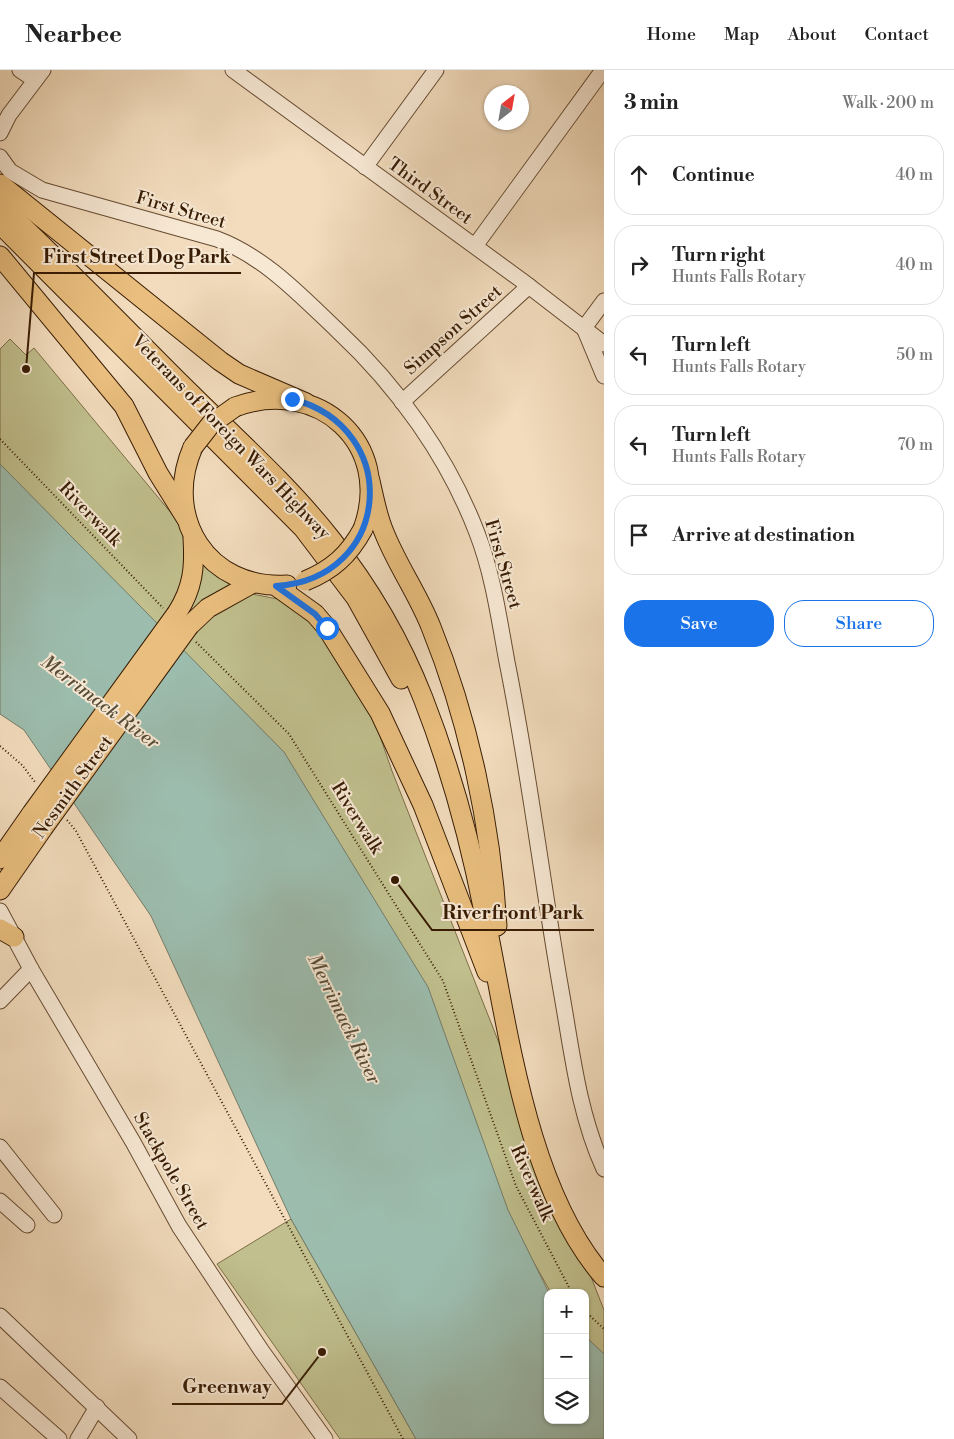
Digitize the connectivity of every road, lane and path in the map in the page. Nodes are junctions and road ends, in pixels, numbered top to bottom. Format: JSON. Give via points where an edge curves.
{"nodes":[{"id":1,"x":20,"y":70,"type":"edge"},
{"id":2,"x":233,"y":70,"type":"edge"},
{"id":3,"x":603,"y":70,"type":"edge"},
{"id":4,"x":434,"y":71,"type":"edge"},
{"id":5,"x":39,"y":75,"type":"edge"},
{"id":6,"x":0,"y":133,"type":"edge"},
{"id":7,"x":0,"y":157,"type":"edge"},
{"id":8,"x":365,"y":167,"type":"junction"},
{"id":9,"x":0,"y":184,"type":"edge"},
{"id":10,"x":0,"y":204,"type":"edge"},
{"id":11,"x":0,"y":224,"type":"edge"},
{"id":12,"x":475,"y":246,"type":"junction"},
{"id":13,"x":0,"y":256,"type":"edge"},
{"id":14,"x":529,"y":286,"type":"junction"},
{"id":15,"x":604,"y":301,"type":"edge"},
{"id":16,"x":584,"y":328,"type":"junction"},
{"id":17,"x":604,"y":344,"type":"edge"},
{"id":18,"x":604,"y":376,"type":"edge"},
{"id":19,"x":402,"y":402,"type":"junction"},
{"id":20,"x":306,"y":403,"type":"junction"},
{"id":21,"x":0,"y":439,"type":"edge"},
{"id":22,"x":370,"y":481,"type":"junction"},
{"id":23,"x":186,"y":518,"type":"junction"},
{"id":24,"x":193,"y":536,"type":"junction"},
{"id":25,"x":253,"y":583,"type":"junction"},
{"id":26,"x":276,"y":586,"type":"junction"},
{"id":27,"x":180,"y":621,"type":"junction"},
{"id":28,"x":0,"y":746,"type":"edge"},
{"id":29,"x":40,"y":787,"type":"dead end"},
{"id":30,"x":64,"y":816,"type":"dead end"},
{"id":31,"x":38,"y":820,"type":"junction"},
{"id":32,"x":3,"y":851,"type":"edge"},
{"id":33,"x":0,"y":890,"type":"edge"},
{"id":34,"x":0,"y":911,"type":"edge"},
{"id":35,"x":7,"y":933,"type":"edge"},
{"id":36,"x":31,"y":969,"type":"junction"},
{"id":37,"x":0,"y":1001,"type":"edge"},
{"id":38,"x":504,"y":1017,"type":"junction"},
{"id":39,"x":0,"y":1147,"type":"edge"},
{"id":40,"x":604,"y":1169,"type":"edge"},
{"id":41,"x":2,"y":1207,"type":"edge"},
{"id":42,"x":54,"y":1215,"type":"dead end"},
{"id":43,"x":27,"y":1225,"type":"dead end"},
{"id":44,"x":604,"y":1277,"type":"edge"},
{"id":45,"x":570,"y":1289,"type":"edge"},
{"id":46,"x":589,"y":1315,"type":"edge"},
{"id":47,"x":0,"y":1316,"type":"edge"},
{"id":48,"x":604,"y":1329,"type":"edge"},
{"id":49,"x":0,"y":1387,"type":"edge"},
{"id":50,"x":97,"y":1407,"type":"junction"},
{"id":51,"x":59,"y":1439,"type":"edge"},
{"id":52,"x":78,"y":1439,"type":"edge"},
{"id":53,"x":129,"y":1439,"type":"edge"},
{"id":54,"x":324,"y":1439,"type":"edge"},
{"id":55,"x":403,"y":1439,"type":"edge"}],
"edges":[{"from":1,"to":5,"type":"street"},
{"from":2,"to":8,"type":"street","name":"Third Street"},
{"from":3,"to":12,"type":"street"},
{"from":4,"to":8,"type":"street"},
{"from":5,"to":6,"type":"street"},
{"from":7,"to":19,"type":"street","name":"First Street","via":[[10,171],[42,190],[236,246],[308,302],[355,347]]},
{"from":8,"to":12,"type":"street","name":"Third Street"},
{"from":9,"to":20,"type":"main road","via":[[220,361],[239,374]]},
{"from":10,"to":38,"type":"main road","name":"Veterans of Foreign Wars Highway","via":[[297,501],[333,541],[368,591],[412,670],[442,751],[484,910]]},
{"from":11,"to":38,"type":"main road","name":"Veterans of Foreign Wars Highway","via":[[290,513],[360,604],[395,666],[421,727]]},
{"from":12,"to":14,"type":"street","name":"Third Street"},
{"from":13,"to":23,"type":"main road","via":[[113,391],[132,419],[158,473]]},
{"from":14,"to":16,"type":"street","name":"Third Street"},
{"from":14,"to":19,"type":"street","name":"Simpson Street"},
{"from":15,"to":16,"type":"street"},
{"from":16,"to":17,"type":"street","name":"Third Street"},
{"from":16,"to":18,"type":"street"},
{"from":19,"to":40,"type":"street","name":"First Street","via":[[435,448],[460,494],[478,535],[488,570],[519,725],[577,1084],[591,1137]]},
{"from":20,"to":22,"type":"main road","via":[[330,415],[349,433],[363,456]]},
{"from":20,"to":23,"type":"main road","bridge":true,"via":[[262,399],[235,408],[211,424],[193,447],[184,474],[182,489]]},
{"from":21,"to":27,"type":"path","name":"Riverwalk"},
{"from":22,"to":26,"type":"main road","bridge":true,"via":[[369,506],[363,529],[342,559],[319,576]]},
{"from":22,"to":38,"type":"main road","via":[[384,534],[441,652],[470,752],[492,872]]},
{"from":23,"to":24,"type":"main road"},
{"from":24,"to":25,"type":"main road","via":[[222,569]]},
{"from":24,"to":27,"type":"main road","name":"Nesmith Street","via":[[195,567]]},
{"from":25,"to":26,"type":"main road"},
{"from":25,"to":27,"type":"main road","name":"Nesmith Street"},
{"from":26,"to":38,"type":"main road","via":[[315,614],[327,628],[380,713],[423,805]]},
{"from":27,"to":31,"type":"main road","name":"Nesmith Street","bridge":true},
{"from":27,"to":45,"type":"path","name":"Riverwalk","via":[[289,734],[443,981],[516,1186]]},
{"from":28,"to":29,"type":"path"},
{"from":30,"to":55,"type":"path","via":[[76,831]]},
{"from":31,"to":32,"type":"main road","name":"Nesmith Street"},
{"from":31,"to":33,"type":"main road","name":"Nesmith Street"},
{"from":34,"to":35,"type":"street","name":"Stackpole Street"},
{"from":35,"to":36,"type":"street","name":"Stackpole Street"},
{"from":36,"to":37,"type":"street"},
{"from":36,"to":54,"type":"street","name":"Stackpole Street","via":[[179,1226]]},
{"from":38,"to":44,"type":"main road","name":"Veterans of Foreign Wars Highway","via":[[550,1182],[571,1230]]},
{"from":39,"to":42,"type":"street"},
{"from":41,"to":43,"type":"street"},
{"from":46,"to":48,"type":"path"},
{"from":47,"to":50,"type":"street"},
{"from":49,"to":51,"type":"street"},
{"from":50,"to":52,"type":"street"},
{"from":50,"to":53,"type":"street"}]}
